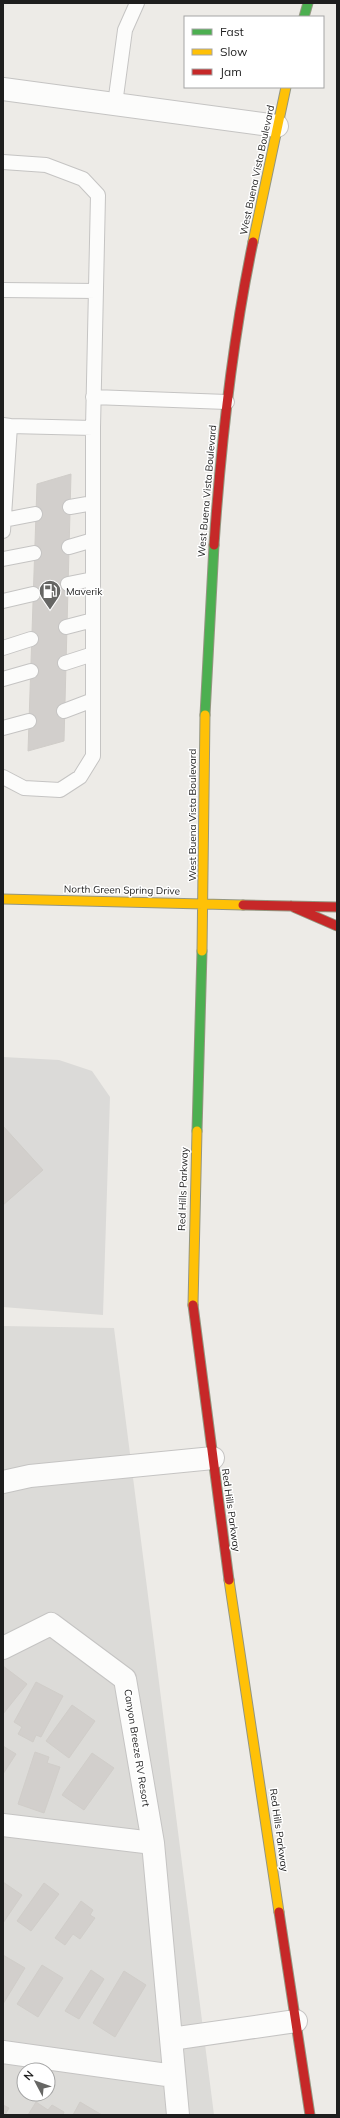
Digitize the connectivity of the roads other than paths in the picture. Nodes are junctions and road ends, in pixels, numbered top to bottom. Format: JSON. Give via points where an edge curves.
{"nodes":[{"id":1,"x":136,"y":3,"type":"edge"},
{"id":2,"x":308,"y":3,"type":"edge"},
{"id":3,"x":304,"y":16,"type":"edge"},
{"id":4,"x":286,"y":88,"type":"edge"},
{"id":5,"x":3,"y":89,"type":"edge"},
{"id":6,"x":116,"y":104,"type":"junction"},
{"id":7,"x":277,"y":126,"type":"junction"},
{"id":8,"x":3,"y":162,"type":"edge"},
{"id":9,"x":3,"y":290,"type":"edge"},
{"id":10,"x":96,"y":291,"type":"junction"},
{"id":11,"x":93,"y":397,"type":"junction"},
{"id":12,"x":227,"y":402,"type":"junction"},
{"id":13,"x":7,"y":426,"type":"edge"},
{"id":14,"x":93,"y":428,"type":"junction"},
{"id":15,"x":93,"y":503,"type":"junction"},
{"id":16,"x":70,"y":507,"type":"dead end"},
{"id":17,"x":35,"y":514,"type":"dead end"},
{"id":18,"x":3,"y":526,"type":"edge"},
{"id":19,"x":93,"y":540,"type":"junction"},
{"id":20,"x":69,"y":547,"type":"dead end"},
{"id":21,"x":34,"y":553,"type":"dead end"},
{"id":22,"x":3,"y":558,"type":"edge"},
{"id":23,"x":93,"y":579,"type":"junction"},
{"id":24,"x":68,"y":584,"type":"dead end"},
{"id":25,"x":33,"y":594,"type":"dead end"},
{"id":26,"x":3,"y":601,"type":"edge"},
{"id":27,"x":93,"y":620,"type":"junction"},
{"id":28,"x":66,"y":627,"type":"dead end"},
{"id":29,"x":32,"y":639,"type":"dead end"},
{"id":30,"x":3,"y":648,"type":"edge"},
{"id":31,"x":93,"y":654,"type":"junction"},
{"id":32,"x":65,"y":663,"type":"dead end"},
{"id":33,"x":31,"y":671,"type":"dead end"},
{"id":34,"x":3,"y":679,"type":"edge"},
{"id":35,"x":93,"y":700,"type":"junction"},
{"id":36,"x":64,"y":710,"type":"dead end"},
{"id":37,"x":29,"y":721,"type":"dead end"},
{"id":38,"x":3,"y":728,"type":"edge"},
{"id":39,"x":3,"y":777,"type":"edge"},
{"id":40,"x":3,"y":899,"type":"edge"},
{"id":41,"x":203,"y":903,"type":"junction"},
{"id":42,"x":291,"y":906,"type":"junction"},
{"id":43,"x":337,"y":907,"type":"edge"},
{"id":44,"x":337,"y":926,"type":"edge"},
{"id":45,"x":213,"y":1458,"type":"junction"},
{"id":46,"x":3,"y":1482,"type":"edge"},
{"id":47,"x":3,"y":1648,"type":"edge"},
{"id":48,"x":3,"y":1825,"type":"edge"},
{"id":49,"x":153,"y":1843,"type":"junction"},
{"id":50,"x":296,"y":2021,"type":"junction"},
{"id":51,"x":171,"y":2039,"type":"junction"},
{"id":52,"x":3,"y":2052,"type":"edge"},
{"id":53,"x":174,"y":2076,"type":"junction"},
{"id":54,"x":178,"y":2115,"type":"edge"},
{"id":55,"x":310,"y":2115,"type":"edge"}],
"edges":[{"from":1,"to":6,"type":"lane","via":[[125,30]]},
{"from":2,"to":3,"type":"main road"},
{"from":4,"to":7,"type":"main road","name":"West Buena Vista Boulevard"},
{"from":5,"to":6,"type":"street"},
{"from":6,"to":7,"type":"street"},
{"from":7,"to":12,"type":"main road","name":"West Buena Vista Boulevard","via":[[241,300]]},
{"from":8,"to":10,"type":"lane","via":[[46,165],[84,179],[98,195]]},
{"from":9,"to":10,"type":"lane"},
{"from":10,"to":11,"type":"lane"},
{"from":11,"to":12,"type":"lane"},
{"from":11,"to":14,"type":"lane"},
{"from":12,"to":41,"type":"main road","name":"West Buena Vista Boulevard","via":[[220,453],[205,688]]},
{"from":13,"to":14,"type":"lane"},
{"from":13,"to":18,"type":"lane"},
{"from":14,"to":15,"type":"lane"},
{"from":15,"to":16,"type":"lane"},
{"from":15,"to":19,"type":"lane"},
{"from":17,"to":18,"type":"lane"},
{"from":19,"to":20,"type":"lane"},
{"from":19,"to":23,"type":"lane"},
{"from":21,"to":22,"type":"lane"},
{"from":23,"to":24,"type":"lane"},
{"from":23,"to":27,"type":"lane"},
{"from":25,"to":26,"type":"lane"},
{"from":27,"to":28,"type":"lane"},
{"from":27,"to":31,"type":"lane"},
{"from":29,"to":30,"type":"lane"},
{"from":31,"to":32,"type":"lane"},
{"from":31,"to":35,"type":"lane"},
{"from":33,"to":34,"type":"lane"},
{"from":35,"to":36,"type":"lane"},
{"from":35,"to":39,"type":"lane","via":[[93,756],[80,777],[60,790],[24,788]]},
{"from":37,"to":38,"type":"lane"},
{"from":40,"to":41,"type":"main road","name":"North Green Spring Drive"},
{"from":41,"to":42,"type":"main road","name":"North Green Spring Drive"},
{"from":41,"to":45,"type":"main road","name":"Red Hills Parkway","via":[[192,1297]]},
{"from":42,"to":43,"type":"main road","name":"North Green Spring Drive"},
{"from":42,"to":44,"type":"main road"},
{"from":45,"to":46,"type":"street","via":[[30,1476]]},
{"from":45,"to":50,"type":"main road","name":"Red Hills Parkway","via":[[218,1506]]},
{"from":47,"to":49,"type":"street","name":"Canyon Breeze RV Resort","via":[[51,1624],[125,1679]]},
{"from":48,"to":49,"type":"street"},
{"from":49,"to":51,"type":"street","name":"Canyon Breeze RV Resort"},
{"from":50,"to":51,"type":"street"},
{"from":50,"to":55,"type":"main road","name":"Red Hills Parkway"},
{"from":51,"to":53,"type":"street","name":"Canyon Breeze RV Resort"},
{"from":52,"to":53,"type":"street"},
{"from":53,"to":54,"type":"street","name":"Canyon Breeze RV Resort"}]}
